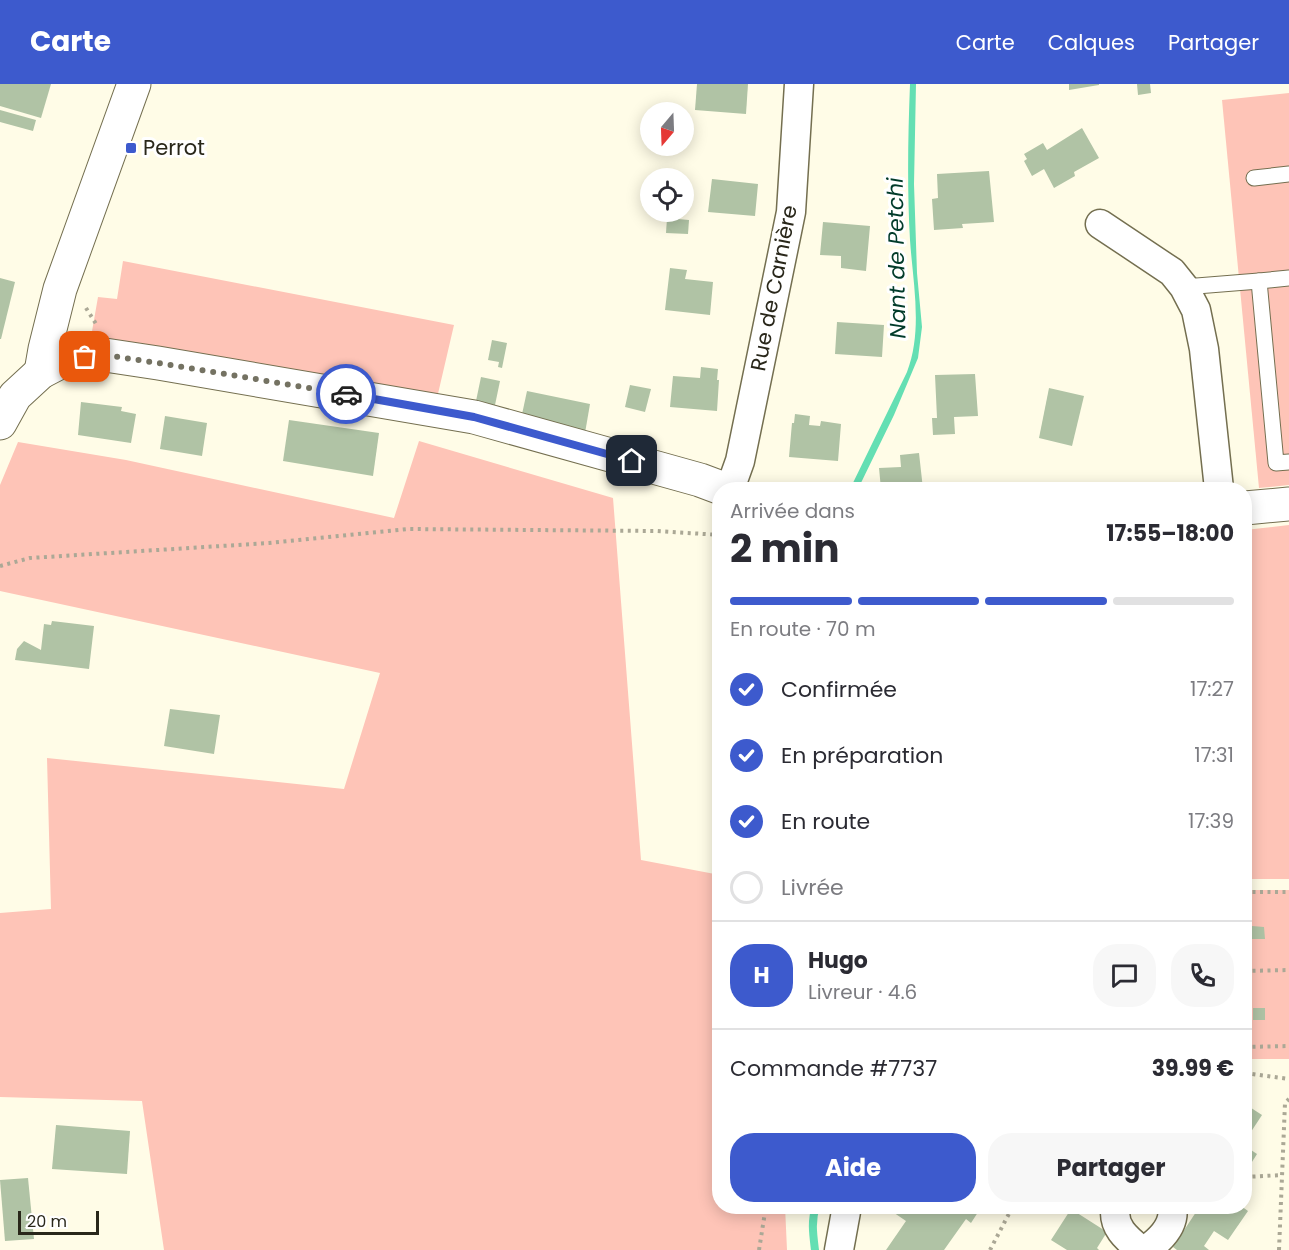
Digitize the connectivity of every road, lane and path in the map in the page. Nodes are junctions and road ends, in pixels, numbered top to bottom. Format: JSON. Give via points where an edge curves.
{"nodes":[{"id":1,"x":134,"y":84,"type":"edge"},
{"id":2,"x":799,"y":84,"type":"edge"},
{"id":3,"x":1289,"y":174,"type":"edge"},
{"id":4,"x":1254,"y":177,"type":"dead end"},
{"id":5,"x":1100,"y":224,"type":"dead end"},
{"id":6,"x":1289,"y":278,"type":"edge"},
{"id":7,"x":1259,"y":281,"type":"junction"},
{"id":8,"x":1184,"y":287,"type":"junction"},
{"id":9,"x":41,"y":372,"type":"junction"},
{"id":10,"x":0,"y":423,"type":"edge"},
{"id":11,"x":1289,"y":462,"type":"edge"},
{"id":12,"x":732,"y":482,"type":"edge"},
{"id":13,"x":1218,"y":482,"type":"edge"},
{"id":14,"x":712,"y":484,"type":"edge"},
{"id":15,"x":1289,"y":504,"type":"edge"},
{"id":16,"x":1252,"y":507,"type":"edge"},
{"id":17,"x":712,"y":534,"type":"edge"},
{"id":18,"x":0,"y":566,"type":"edge"},
{"id":19,"x":1252,"y":892,"type":"edge"},
{"id":20,"x":1289,"y":892,"type":"edge"},
{"id":21,"x":1289,"y":970,"type":"edge"},
{"id":22,"x":1252,"y":971,"type":"edge"},
{"id":23,"x":1289,"y":1046,"type":"edge"},
{"id":24,"x":1252,"y":1047,"type":"edge"},
{"id":25,"x":1252,"y":1074,"type":"edge"},
{"id":26,"x":1289,"y":1079,"type":"edge"},
{"id":27,"x":1289,"y":1099,"type":"edge"},
{"id":28,"x":1283,"y":1151,"type":"junction"},
{"id":29,"x":1289,"y":1152,"type":"edge"},
{"id":30,"x":1282,"y":1175,"type":"junction"},
{"id":31,"x":1252,"y":1177,"type":"edge"},
{"id":32,"x":765,"y":1214,"type":"edge"},
{"id":33,"x":846,"y":1214,"type":"edge"},
{"id":34,"x":1009,"y":1214,"type":"edge"},
{"id":35,"x":1115,"y":1214,"type":"edge"},
{"id":36,"x":1172,"y":1214,"type":"edge"},
{"id":37,"x":759,"y":1250,"type":"edge"},
{"id":38,"x":839,"y":1250,"type":"edge"},
{"id":39,"x":990,"y":1250,"type":"edge"},
{"id":40,"x":1141,"y":1250,"type":"edge"},
{"id":41,"x":1146,"y":1250,"type":"edge"},
{"id":42,"x":1279,"y":1250,"type":"edge"}],
"edges":[{"from":1,"to":9,"type":"main road","via":[[60,289]]},
{"from":2,"to":12,"type":"street","name":"Rue de Carnière","via":[[791,212]]},
{"from":3,"to":4,"type":"lane"},
{"from":5,"to":8,"type":"street","via":[[1172,272]]},
{"from":6,"to":7,"type":"lane"},
{"from":7,"to":8,"type":"lane"},
{"from":7,"to":11,"type":"lane","via":[[1276,463]]},
{"from":8,"to":13,"type":"street","via":[[1196,310],[1204,349]]},
{"from":9,"to":10,"type":"main road","via":[[15,396]]},
{"from":9,"to":14,"type":"main road","via":[[64,360],[105,355],[158,363],[474,417]]},
{"from":15,"to":16,"type":"main road"},
{"from":17,"to":18,"type":"path","via":[[408,529],[269,543],[30,558]]},
{"from":19,"to":20,"type":"path"},
{"from":21,"to":22,"type":"path"},
{"from":23,"to":24,"type":"path"},
{"from":25,"to":26,"type":"path"},
{"from":27,"to":28,"type":"path","via":[[1285,1103]]},
{"from":28,"to":29,"type":"path"},
{"from":28,"to":30,"type":"path"},
{"from":30,"to":31,"type":"path"},
{"from":30,"to":42,"type":"path"},
{"from":32,"to":37,"type":"path"},
{"from":33,"to":38,"type":"street"},
{"from":34,"to":39,"type":"path"},
{"from":35,"to":40,"type":"street","via":[[1119,1230]]},
{"from":36,"to":41,"type":"street","via":[[1169,1228]]}]}
